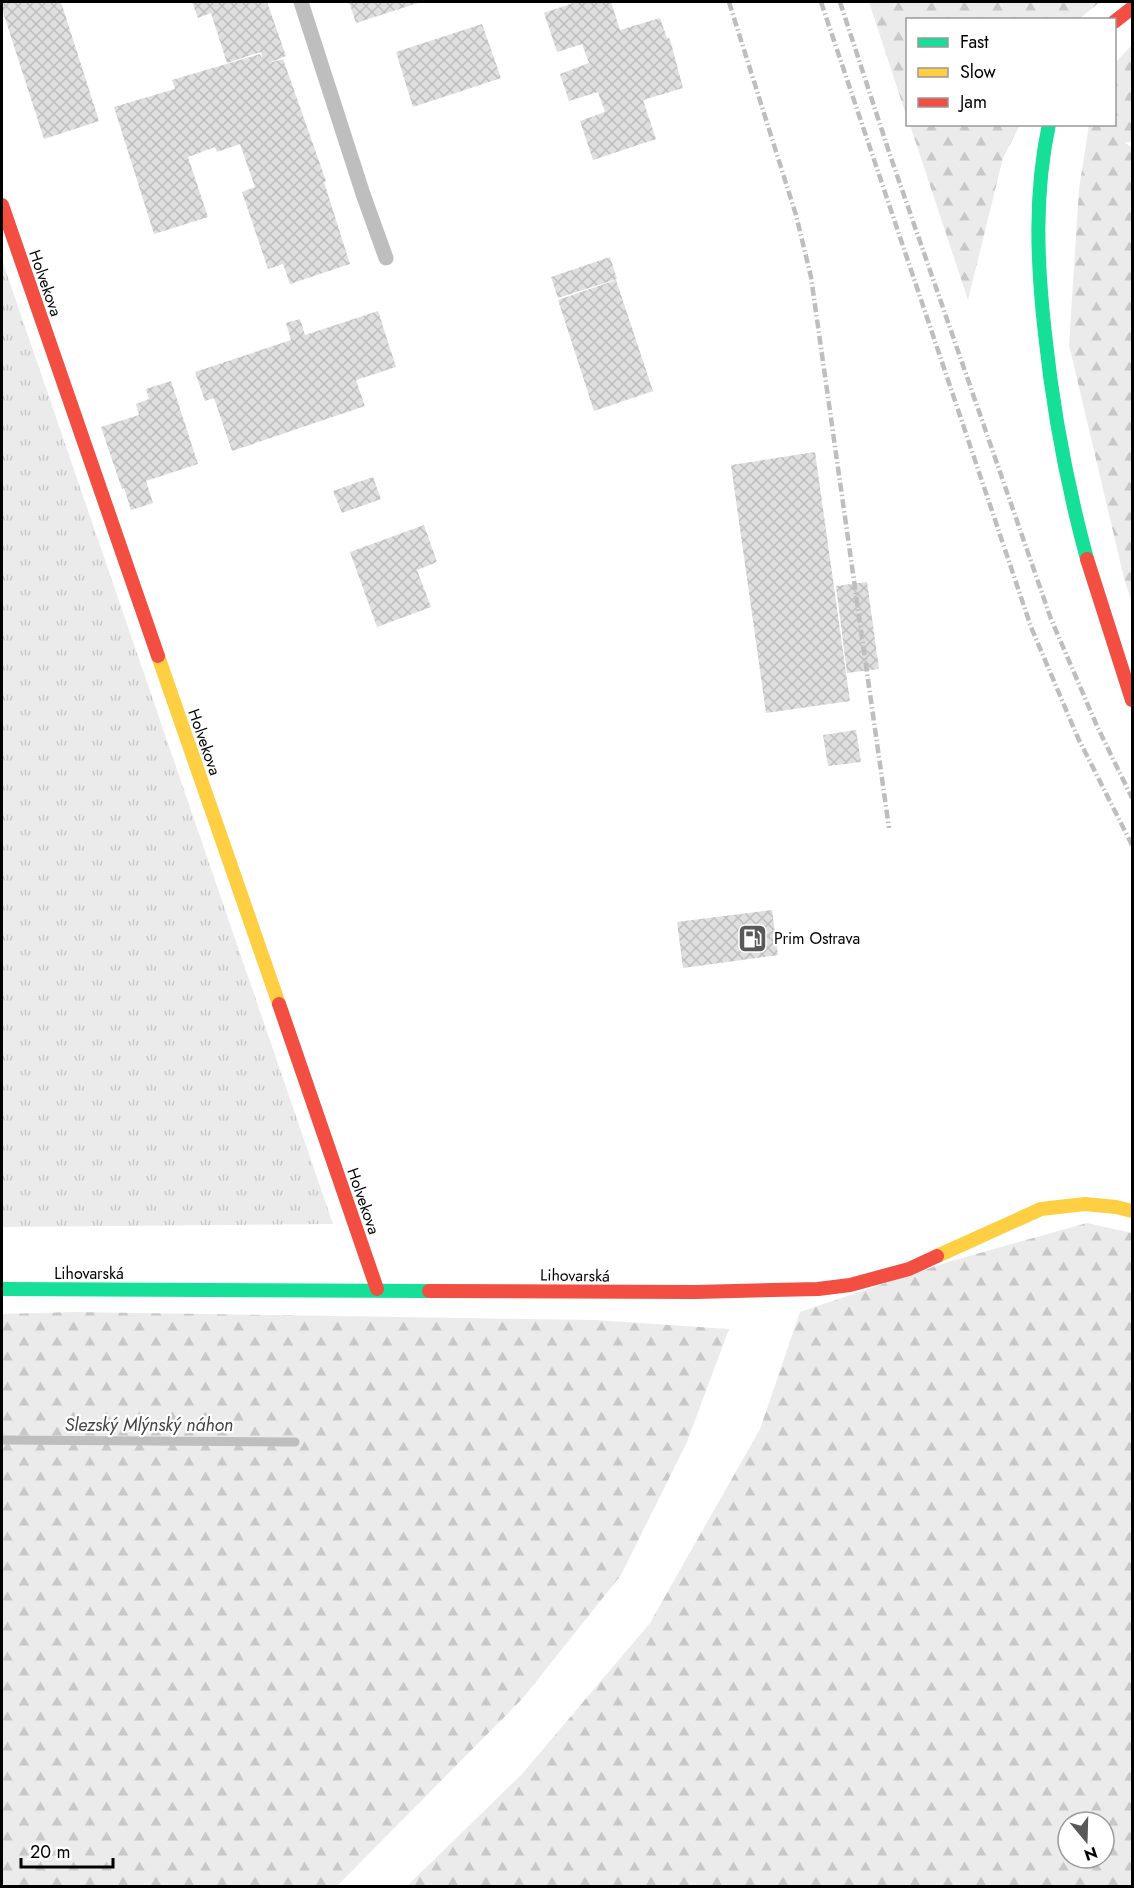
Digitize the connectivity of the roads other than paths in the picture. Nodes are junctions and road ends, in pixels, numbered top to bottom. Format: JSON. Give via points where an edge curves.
{"nodes":[{"id":1,"x":301,"y":2,"type":"edge"},
{"id":2,"x":1132,"y":8,"type":"edge"},
{"id":3,"x":1116,"y":20,"type":"edge"},
{"id":4,"x":1049,"y":126,"type":"edge"},
{"id":5,"x":2,"y":205,"type":"edge"},
{"id":6,"x":386,"y":258,"type":"dead end"},
{"id":7,"x":1132,"y":700,"type":"edge"},
{"id":8,"x":1132,"y":1211,"type":"edge"},
{"id":9,"x":2,"y":1289,"type":"edge"},
{"id":10,"x":377,"y":1289,"type":"junction"}],
"edges":[{"from":1,"to":6,"type":"lane"},
{"from":2,"to":3,"type":"street"},
{"from":4,"to":7,"type":"street","via":[[1040,173],[1036,245],[1045,348],[1066,474],[1081,536]]},
{"from":5,"to":10,"type":"street","name":"Holvekova"},
{"from":8,"to":10,"type":"street","name":"Lihovarská","via":[[1085,1204],[1041,1209],[909,1269],[818,1289]]},
{"from":9,"to":10,"type":"street","name":"Lihovarská"}]}
